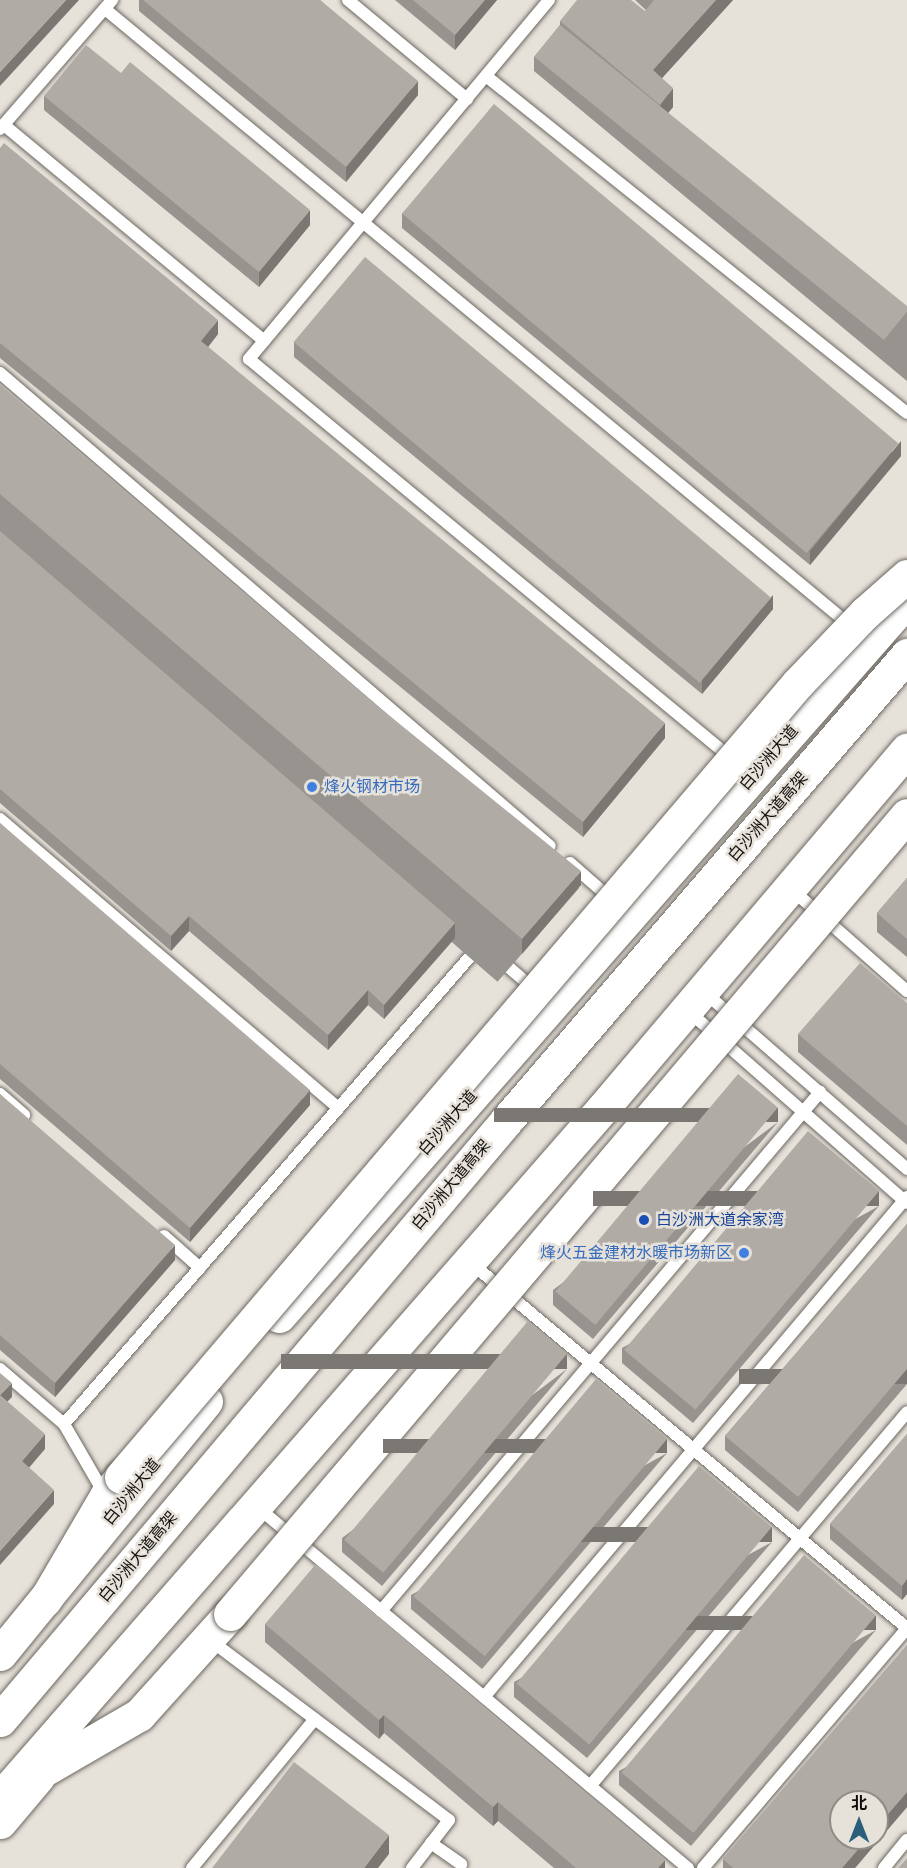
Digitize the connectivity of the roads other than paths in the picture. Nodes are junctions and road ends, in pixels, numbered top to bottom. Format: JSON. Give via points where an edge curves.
{"nodes":[{"id":1,"x":348,"y":0,"type":"edge"},
{"id":2,"x":549,"y":0,"type":"edge"},
{"id":3,"x":108,"y":4,"type":"edge"},
{"id":4,"x":486,"y":76,"type":"junction"},
{"id":5,"x":467,"y":99,"type":"junction"},
{"id":6,"x":2,"y":127,"type":"edge"},
{"id":7,"x":363,"y":222,"type":"junction"},
{"id":8,"x":264,"y":341,"type":"junction"},
{"id":9,"x":0,"y":372,"type":"edge"},
{"id":10,"x":907,"y":413,"type":"edge"},
{"id":11,"x":0,"y":528,"type":"edge"},
{"id":12,"x":907,"y":576,"type":"edge"},
{"id":13,"x":907,"y":600,"type":"edge"},
{"id":14,"x":870,"y":642,"type":"junction"},
{"id":15,"x":907,"y":655,"type":"edge"},
{"id":16,"x":907,"y":750,"type":"edge"},
{"id":17,"x":907,"y":768,"type":"edge"},
{"id":18,"x":753,"y":776,"type":"junction"},
{"id":19,"x":907,"y":815,"type":"edge"},
{"id":20,"x":0,"y":819,"type":"edge"},
{"id":21,"x":798,"y":895,"type":"junction"},
{"id":22,"x":630,"y":915,"type":"junction"},
{"id":23,"x":481,"y":944,"type":"junction"},
{"id":24,"x":907,"y":991,"type":"edge"},
{"id":25,"x":552,"y":1005,"type":"junction"},
{"id":26,"x":702,"y":1006,"type":"junction"},
{"id":27,"x":820,"y":1092,"type":"junction"},
{"id":28,"x":0,"y":1094,"type":"edge"},
{"id":29,"x":338,"y":1108,"type":"junction"},
{"id":30,"x":803,"y":1112,"type":"junction"},
{"id":31,"x":35,"y":1124,"type":"edge"},
{"id":32,"x":907,"y":1169,"type":"edge"},
{"id":33,"x":906,"y":1200,"type":"edge"},
{"id":34,"x":157,"y":1230,"type":"edge"},
{"id":35,"x":200,"y":1268,"type":"junction"},
{"id":36,"x":477,"y":1268,"type":"junction"},
{"id":37,"x":590,"y":1363,"type":"junction"},
{"id":38,"x":0,"y":1369,"type":"edge"},
{"id":39,"x":907,"y":1412,"type":"edge"},
{"id":40,"x":64,"y":1424,"type":"junction"},
{"id":41,"x":694,"y":1449,"type":"junction"},
{"id":42,"x":114,"y":1495,"type":"junction"},
{"id":43,"x":268,"y":1516,"type":"junction"},
{"id":44,"x":800,"y":1538,"type":"junction"},
{"id":45,"x":381,"y":1611,"type":"junction"},
{"id":46,"x":907,"y":1628,"type":"edge"},
{"id":47,"x":209,"y":1639,"type":"junction"},
{"id":48,"x":1,"y":1651,"type":"edge"},
{"id":49,"x":484,"y":1697,"type":"junction"},
{"id":50,"x":315,"y":1719,"type":"junction"},
{"id":51,"x":0,"y":1720,"type":"edge"},
{"id":52,"x":44,"y":1770,"type":"junction"},
{"id":53,"x":590,"y":1786,"type":"junction"},
{"id":54,"x":0,"y":1798,"type":"edge"},
{"id":55,"x":0,"y":1822,"type":"edge"},
{"id":56,"x":907,"y":1840,"type":"edge"},
{"id":57,"x":431,"y":1843,"type":"junction"},
{"id":58,"x":461,"y":1864,"type":"dead end"},
{"id":59,"x":192,"y":1868,"type":"edge"},
{"id":60,"x":412,"y":1868,"type":"edge"},
{"id":61,"x":688,"y":1868,"type":"edge"},
{"id":62,"x":703,"y":1868,"type":"edge"},
{"id":63,"x":884,"y":1868,"type":"edge"}],
"edges":[{"from":1,"to":5,"type":"lane"},
{"from":2,"to":4,"type":"lane"},
{"from":3,"to":6,"type":"lane"},
{"from":3,"to":7,"type":"lane"},
{"from":4,"to":5,"type":"lane"},
{"from":4,"to":10,"type":"lane"},
{"from":5,"to":7,"type":"lane"},
{"from":6,"to":8,"type":"lane"},
{"from":7,"to":8,"type":"lane"},
{"from":7,"to":14,"type":"lane"},
{"from":8,"to":18,"type":"lane","via":[[249,359]]},
{"from":9,"to":22,"type":"lane"},
{"from":11,"to":23,"type":"lane"},
{"from":12,"to":42,"type":"main road","bridge":true,"via":[[865,613],[798,683]]},
{"from":13,"to":14,"type":"main road","name":"白沙洲大道"},
{"from":14,"to":18,"type":"main road","name":"白沙洲大道"},
{"from":15,"to":51,"type":"main road","name":"白沙洲大道高架","via":[[506,1121]]},
{"from":16,"to":54,"type":"main road","via":[[603,1108]]},
{"from":17,"to":21,"type":"main road"},
{"from":18,"to":22,"type":"main road","name":"白沙洲大道"},
{"from":19,"to":47,"type":"main road","bridge":true},
{"from":20,"to":29,"type":"lane"},
{"from":21,"to":24,"type":"lane"},
{"from":21,"to":26,"type":"main road"},
{"from":22,"to":25,"type":"main road","name":"白沙洲大道"},
{"from":23,"to":25,"type":"lane"},
{"from":23,"to":29,"type":"lane"},
{"from":25,"to":42,"type":"main road","name":"白沙洲大道","via":[[227,1375]]},
{"from":26,"to":27,"type":"lane"},
{"from":26,"to":30,"type":"lane"},
{"from":26,"to":36,"type":"main road"},
{"from":27,"to":30,"type":"lane"},
{"from":27,"to":32,"type":"lane"},
{"from":28,"to":31,"type":"lane"},
{"from":29,"to":35,"type":"lane"},
{"from":30,"to":33,"type":"lane"},
{"from":30,"to":37,"type":"lane"},
{"from":33,"to":41,"type":"lane"},
{"from":34,"to":35,"type":"lane"},
{"from":35,"to":40,"type":"lane"},
{"from":36,"to":37,"type":"lane"},
{"from":36,"to":43,"type":"main road"},
{"from":37,"to":41,"type":"lane"},
{"from":37,"to":45,"type":"lane"},
{"from":38,"to":40,"type":"lane"},
{"from":39,"to":44,"type":"lane"},
{"from":40,"to":42,"type":"lane"},
{"from":41,"to":44,"type":"lane"},
{"from":41,"to":49,"type":"lane"},
{"from":42,"to":48,"type":"main road","via":[[45,1600]]},
{"from":43,"to":45,"type":"lane"},
{"from":43,"to":52,"type":"main road"},
{"from":44,"to":46,"type":"lane"},
{"from":44,"to":53,"type":"lane"},
{"from":45,"to":49,"type":"lane"},
{"from":46,"to":62,"type":"lane"},
{"from":47,"to":50,"type":"lane"},
{"from":47,"to":52,"type":"main road","via":[[139,1715]]},
{"from":49,"to":53,"type":"lane"},
{"from":50,"to":57,"type":"lane","via":[[449,1820]]},
{"from":50,"to":59,"type":"lane"},
{"from":52,"to":55,"type":"main road"},
{"from":53,"to":61,"type":"lane"},
{"from":56,"to":63,"type":"lane"},
{"from":57,"to":58,"type":"lane"},
{"from":57,"to":60,"type":"lane"}]}
